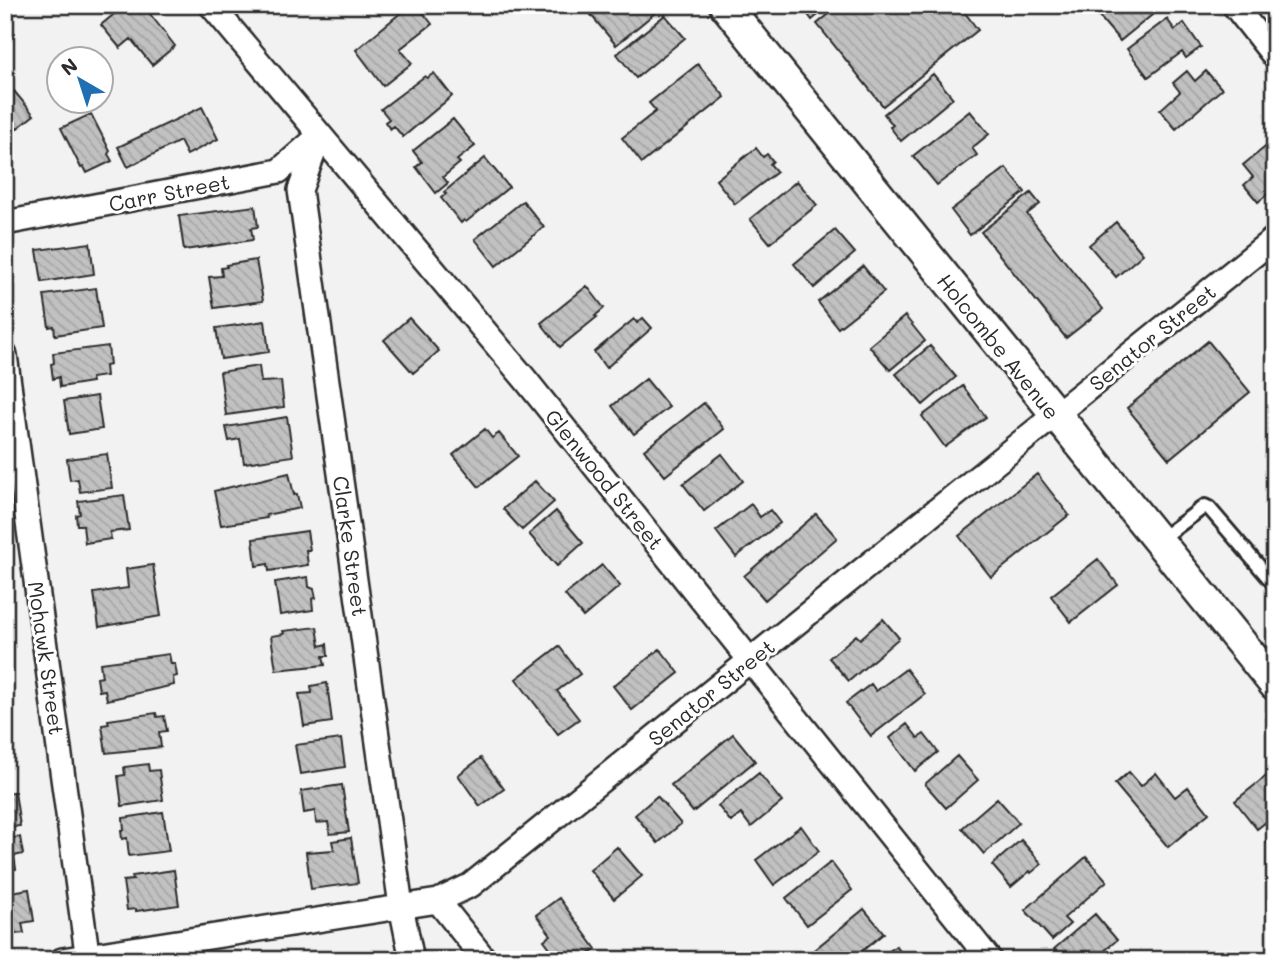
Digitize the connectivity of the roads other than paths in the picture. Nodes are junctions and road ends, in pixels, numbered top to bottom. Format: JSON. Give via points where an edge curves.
{"nodes":[{"id":1,"x":211,"y":5,"type":"edge"},
{"id":2,"x":725,"y":5,"type":"edge"},
{"id":3,"x":1234,"y":5,"type":"edge"},
{"id":4,"x":1275,"y":57,"type":"edge"},
{"id":5,"x":320,"y":135,"type":"junction"},
{"id":6,"x":5,"y":223,"type":"edge"},
{"id":7,"x":1275,"y":238,"type":"edge"},
{"id":8,"x":5,"y":355,"type":"edge"},
{"id":9,"x":1055,"y":415,"type":"junction"},
{"id":10,"x":1157,"y":541,"type":"junction"},
{"id":11,"x":1275,"y":585,"type":"edge"},
{"id":12,"x":750,"y":661,"type":"junction"},
{"id":13,"x":1275,"y":685,"type":"edge"},
{"id":14,"x":438,"y":901,"type":"junction"},
{"id":15,"x":401,"y":906,"type":"junction"},
{"id":16,"x":88,"y":958,"type":"edge"},
{"id":17,"x":62,"y":960,"type":"edge"},
{"id":18,"x":412,"y":960,"type":"edge"},
{"id":19,"x":485,"y":960,"type":"edge"},
{"id":20,"x":990,"y":960,"type":"edge"}],
"edges":[{"from":1,"to":5,"type":"street","name":"Glenwood Street"},
{"from":2,"to":9,"type":"street","name":"Holcombe Avenue"},
{"from":3,"to":4,"type":"street"},
{"from":5,"to":6,"type":"street","name":"Carr Street","via":[[279,171]]},
{"from":5,"to":12,"type":"street","name":"Glenwood Street","via":[[525,379]]},
{"from":5,"to":15,"type":"street","name":"Clarke Street","via":[[300,190]]},
{"from":7,"to":9,"type":"street","name":"Senator Street"},
{"from":8,"to":16,"type":"street","name":"Mohawk Street"},
{"from":9,"to":10,"type":"street","name":"Holcombe Avenue"},
{"from":9,"to":12,"type":"street","name":"Senator Street"},
{"from":10,"to":11,"type":"lane","via":[[1205,506]]},
{"from":10,"to":13,"type":"street","name":"Holcombe Avenue"},
{"from":12,"to":14,"type":"street","name":"Senator Street","via":[[471,885]]},
{"from":12,"to":20,"type":"street","name":"Glenwood Street"},
{"from":14,"to":15,"type":"street","name":"Senator Street"},
{"from":14,"to":19,"type":"street"},
{"from":15,"to":16,"type":"street","name":"Senator Street"},
{"from":15,"to":18,"type":"street","name":"Clarke Street"},
{"from":16,"to":17,"type":"street","name":"Senator Street"}]}
